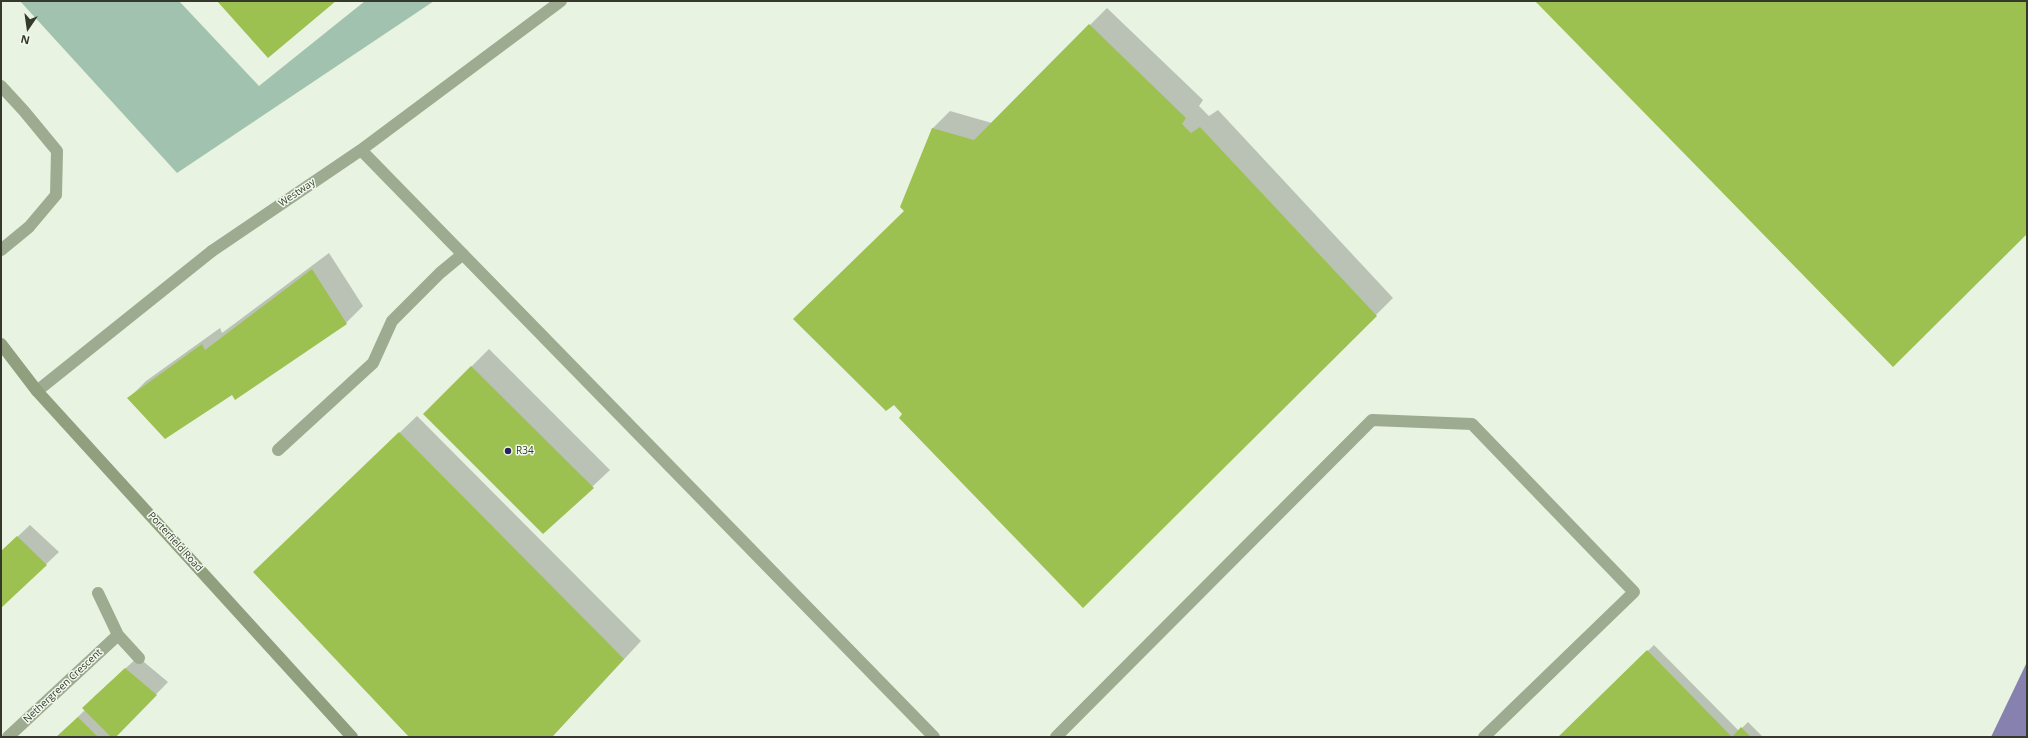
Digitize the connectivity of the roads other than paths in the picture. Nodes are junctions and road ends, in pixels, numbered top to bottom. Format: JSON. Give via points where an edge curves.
{"nodes":[{"id":1,"x":561,"y":1,"type":"edge"},
{"id":2,"x":1,"y":86,"type":"edge"},
{"id":3,"x":360,"y":150,"type":"junction"},
{"id":4,"x":1,"y":250,"type":"edge"},
{"id":5,"x":463,"y":254,"type":"junction"},
{"id":6,"x":1,"y":344,"type":"edge"},
{"id":7,"x":37,"y":390,"type":"junction"},
{"id":8,"x":278,"y":450,"type":"dead end"},
{"id":9,"x":98,"y":593,"type":"dead end"},
{"id":10,"x":118,"y":635,"type":"junction"},
{"id":11,"x":139,"y":658,"type":"dead end"},
{"id":12,"x":8,"y":737,"type":"edge"},
{"id":13,"x":352,"y":737,"type":"edge"},
{"id":14,"x":934,"y":737,"type":"edge"},
{"id":15,"x":1056,"y":737,"type":"edge"},
{"id":16,"x":1484,"y":737,"type":"edge"}],
"edges":[{"from":1,"to":3,"type":"street","name":"Westway"},
{"from":2,"to":4,"type":"street","via":[[57,151],[56,195],[29,227]]},
{"from":3,"to":5,"type":"street"},
{"from":3,"to":7,"type":"street","name":"Westway","via":[[212,251]]},
{"from":5,"to":8,"type":"street","via":[[392,321],[373,363]]},
{"from":5,"to":14,"type":"street"},
{"from":6,"to":7,"type":"street","name":"Porterfield Road"},
{"from":7,"to":13,"type":"street","name":"Porterfield Road"},
{"from":9,"to":10,"type":"street"},
{"from":10,"to":11,"type":"street"},
{"from":10,"to":12,"type":"street","name":"Nethergreen Crescent"},
{"from":15,"to":16,"type":"street","via":[[1372,420],[1472,424],[1634,592]]}]}
